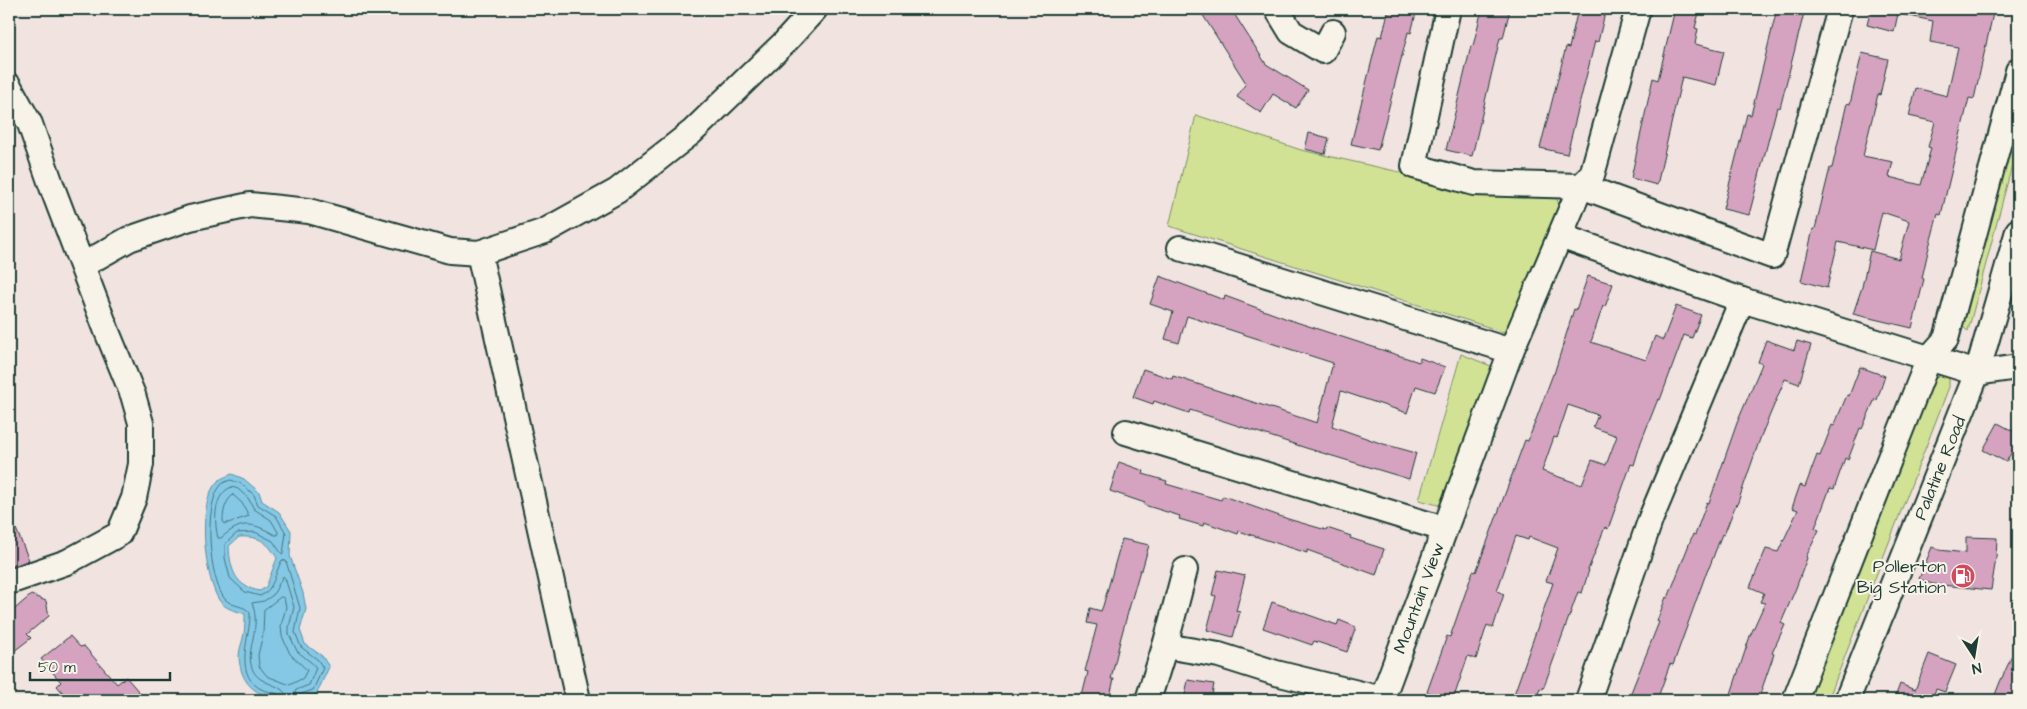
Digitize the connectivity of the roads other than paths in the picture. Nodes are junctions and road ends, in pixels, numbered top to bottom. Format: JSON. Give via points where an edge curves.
{"nodes":[{"id":1,"x":815,"y":9,"type":"edge"},
{"id":2,"x":1277,"y":9,"type":"edge"},
{"id":3,"x":1448,"y":9,"type":"edge"},
{"id":4,"x":1638,"y":9,"type":"edge"},
{"id":5,"x":1840,"y":9,"type":"edge"},
{"id":6,"x":1333,"y":32,"type":"dead end"},
{"id":7,"x":2018,"y":71,"type":"edge"},
{"id":8,"x":9,"y":86,"type":"edge"},
{"id":9,"x":1581,"y":186,"type":"junction"},
{"id":10,"x":2018,"y":231,"type":"edge"},
{"id":11,"x":1560,"y":236,"type":"junction"},
{"id":12,"x":1180,"y":248,"type":"dead end"},
{"id":13,"x":480,"y":253,"type":"junction"},
{"id":14,"x":83,"y":265,"type":"junction"},
{"id":15,"x":1742,"y":300,"type":"junction"},
{"id":16,"x":1511,"y":351,"type":"junction"},
{"id":17,"x":1929,"y":358,"type":"junction"},
{"id":18,"x":2018,"y":367,"type":"edge"},
{"id":19,"x":1977,"y":372,"type":"junction"},
{"id":20,"x":1126,"y":432,"type":"dead end"},
{"id":21,"x":1444,"y":528,"type":"junction"},
{"id":22,"x":1185,"y":570,"type":"dead end"},
{"id":23,"x":9,"y":582,"type":"edge"},
{"id":24,"x":1165,"y":646,"type":"junction"},
{"id":25,"x":578,"y":700,"type":"edge"},
{"id":26,"x":1148,"y":700,"type":"edge"},
{"id":27,"x":1588,"y":700,"type":"edge"},
{"id":28,"x":1795,"y":700,"type":"edge"},
{"id":29,"x":1846,"y":700,"type":"edge"}],
"edges":[{"from":1,"to":13,"type":"street","via":[[692,132],[618,191],[545,231]]},
{"from":2,"to":6,"type":"street","via":[[1291,32],[1323,50]]},
{"from":3,"to":9,"type":"street","via":[[1414,166],[1474,183]]},
{"from":4,"to":9,"type":"street","name":"Mountain View","via":[[1592,176]]},
{"from":5,"to":9,"type":"street","via":[[1772,256]]},
{"from":7,"to":17,"type":"street","via":[[1946,339]]},
{"from":8,"to":14,"type":"street","via":[[30,124]]},
{"from":9,"to":11,"type":"street","name":"Mountain View"},
{"from":10,"to":19,"type":"street","name":"Palatine Road"},
{"from":11,"to":15,"type":"street"},
{"from":11,"to":16,"type":"street","name":"Mountain View"},
{"from":12,"to":16,"type":"street"},
{"from":13,"to":14,"type":"street","via":[[450,251],[309,211],[250,205],[190,218],[129,239]]},
{"from":13,"to":25,"type":"street"},
{"from":14,"to":23,"type":"street","via":[[141,423],[141,464],[134,498],[119,534],[67,562]]},
{"from":15,"to":17,"type":"street"},
{"from":15,"to":27,"type":"street","via":[[1651,518]]},
{"from":16,"to":21,"type":"street","name":"Mountain View"},
{"from":17,"to":19,"type":"street"},
{"from":17,"to":28,"type":"street"},
{"from":18,"to":19,"type":"street"},
{"from":19,"to":29,"type":"street","name":"Palatine Road"},
{"from":20,"to":21,"type":"street"},
{"from":21,"to":24,"type":"street","name":"Mountain View","via":[[1382,699],[1276,673],[1219,655]]},
{"from":22,"to":24,"type":"street"},
{"from":24,"to":26,"type":"street"}]}
